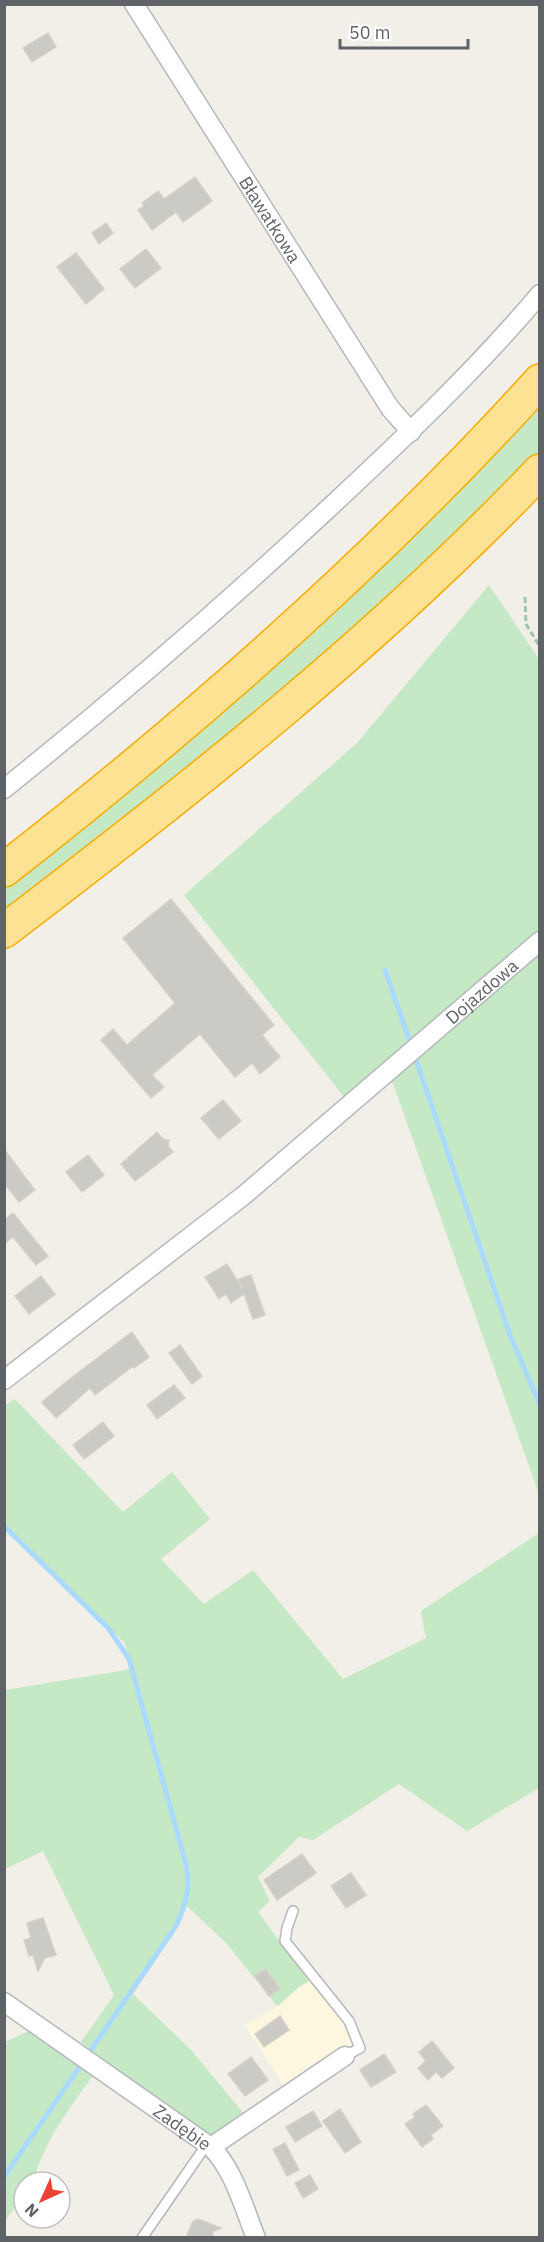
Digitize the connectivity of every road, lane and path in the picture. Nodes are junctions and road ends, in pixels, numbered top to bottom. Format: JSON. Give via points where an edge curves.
{"nodes":[{"id":1,"x":134,"y":4,"type":"edge"},
{"id":2,"x":540,"y":294,"type":"edge"},
{"id":3,"x":540,"y":381,"type":"edge"},
{"id":4,"x":411,"y":432,"type":"junction"},
{"id":5,"x":540,"y":471,"type":"edge"},
{"id":6,"x":525,"y":597,"type":"dead end"},
{"id":7,"x":540,"y":647,"type":"edge"},
{"id":8,"x":4,"y":789,"type":"edge"},
{"id":9,"x":4,"y":870,"type":"edge"},
{"id":10,"x":4,"y":931,"type":"edge"},
{"id":11,"x":540,"y":941,"type":"edge"},
{"id":12,"x":4,"y":1380,"type":"edge"},
{"id":13,"x":294,"y":1911,"type":"dead end"},
{"id":14,"x":4,"y":2002,"type":"edge"},
{"id":15,"x":345,"y":2056,"type":"joint"},
{"id":16,"x":209,"y":2146,"type":"junction"},
{"id":17,"x":142,"y":2238,"type":"edge"},
{"id":18,"x":256,"y":2238,"type":"edge"}],
"edges":[{"from":1,"to":4,"type":"street","name":"Bławatkowa","via":[[390,408]]},
{"from":2,"to":4,"type":"street"},
{"from":3,"to":9,"type":"highway","via":[[316,608],[193,717]]},
{"from":4,"to":8,"type":"street","via":[[234,595]]},
{"from":5,"to":10,"type":"highway","via":[[438,572],[305,692]]},
{"from":6,"to":7,"type":"path","via":[[526,624]]},
{"from":11,"to":12,"type":"street","name":"Dojazdowa","via":[[236,1202]]},
{"from":13,"to":15,"type":"lane","via":[[285,1941],[350,2021],[360,2048]]},
{"from":14,"to":16,"type":"street","name":"Zadębie"},
{"from":15,"to":16,"type":"street"},
{"from":16,"to":17,"type":"lane"},
{"from":16,"to":18,"type":"street","name":"Zadębie","via":[[230,2174]]}]}
